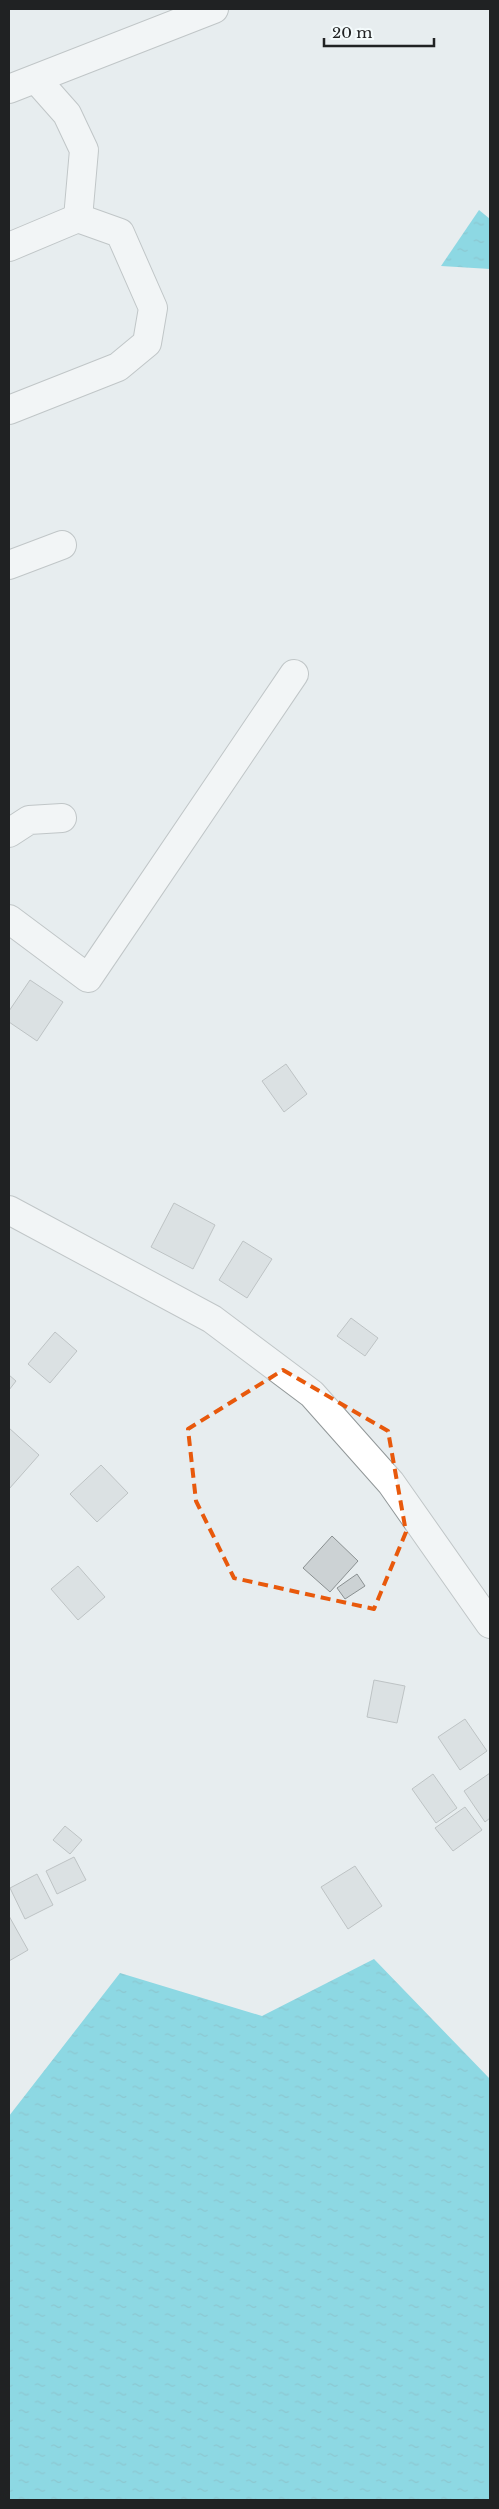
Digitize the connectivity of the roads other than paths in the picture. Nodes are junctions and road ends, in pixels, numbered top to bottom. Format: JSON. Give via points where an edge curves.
{"nodes":[{"id":1,"x":214,"y":9,"type":"edge"},
{"id":2,"x":36,"y":79,"type":"junction"},
{"id":3,"x":9,"y":89,"type":"edge"},
{"id":4,"x":78,"y":218,"type":"junction"},
{"id":5,"x":9,"y":247,"type":"edge"},
{"id":6,"x":9,"y":410,"type":"edge"},
{"id":7,"x":62,"y":544,"type":"dead end"},
{"id":8,"x":9,"y":565,"type":"edge"},
{"id":9,"x":294,"y":674,"type":"dead end"},
{"id":10,"x":62,"y":818,"type":"dead end"},
{"id":11,"x":9,"y":833,"type":"edge"},
{"id":12,"x":9,"y":919,"type":"edge"},
{"id":13,"x":9,"y":1210,"type":"edge"},
{"id":14,"x":490,"y":1624,"type":"edge"}],
"edges":[{"from":1,"to":2,"type":"street"},
{"from":2,"to":3,"type":"street"},
{"from":2,"to":4,"type":"street","via":[[67,114],[84,150]]},
{"from":4,"to":5,"type":"street"},
{"from":4,"to":6,"type":"street","via":[[120,233],[153,308],[148,343],[118,367]]},
{"from":7,"to":8,"type":"street"},
{"from":9,"to":12,"type":"street","via":[[88,978]]},
{"from":10,"to":11,"type":"street","via":[[29,820]]},
{"from":13,"to":14,"type":"street","via":[[212,1319],[312,1394],[391,1482]]}]}
